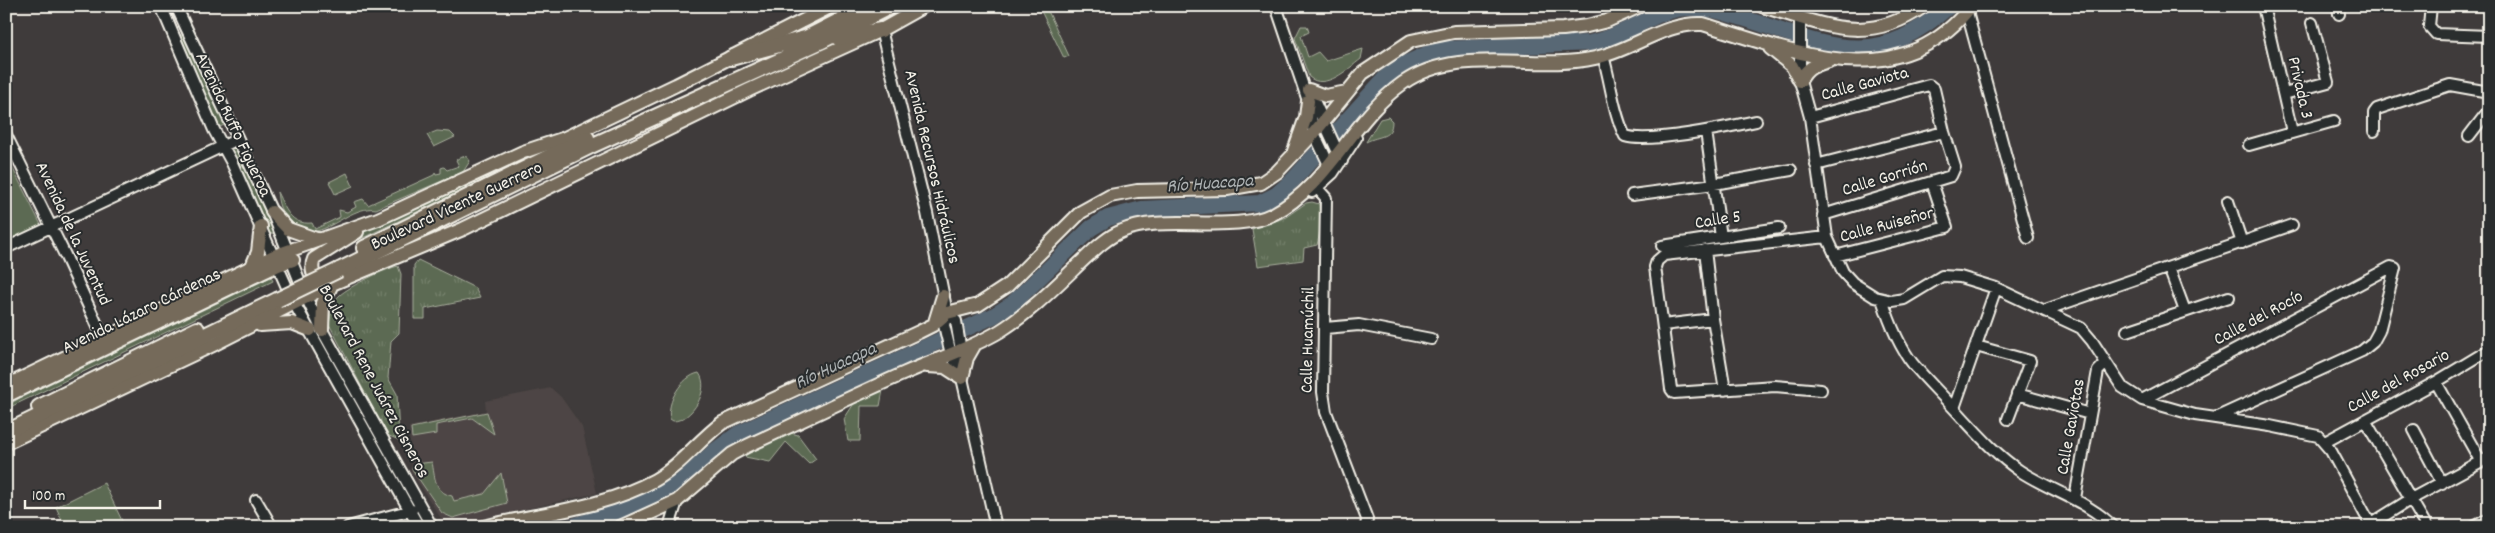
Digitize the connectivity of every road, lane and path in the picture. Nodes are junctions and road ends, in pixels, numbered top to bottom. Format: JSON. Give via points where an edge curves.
{"nodes":[{"id":1,"x":161,"y":6,"type":"edge"},
{"id":2,"x":176,"y":6,"type":"edge"},
{"id":3,"x":832,"y":6,"type":"edge"},
{"id":4,"x":868,"y":6,"type":"edge"},
{"id":5,"x":891,"y":6,"type":"edge"},
{"id":6,"x":924,"y":6,"type":"edge"},
{"id":7,"x":1278,"y":6,"type":"edge"},
{"id":8,"x":1640,"y":6,"type":"edge"},
{"id":9,"x":1762,"y":6,"type":"edge"},
{"id":10,"x":1924,"y":6,"type":"edge"},
{"id":11,"x":2263,"y":6,"type":"edge"},
{"id":12,"x":2431,"y":6,"type":"edge"},
{"id":13,"x":1969,"y":9,"type":"edge"},
{"id":14,"x":1800,"y":20,"type":"junction"},
{"id":15,"x":2312,"y":23,"type":"dead end"},
{"id":16,"x":881,"y":30,"type":"junction"},
{"id":17,"x":2489,"y":36,"type":"edge"},
{"id":18,"x":814,"y":39,"type":"junction"},
{"id":19,"x":1762,"y":42,"type":"junction"},
{"id":20,"x":1800,"y":50,"type":"junction"},
{"id":21,"x":1603,"y":56,"type":"junction"},
{"id":22,"x":731,"y":58,"type":"junction"},
{"id":23,"x":1830,"y":60,"type":"junction"},
{"id":24,"x":1800,"y":81,"type":"junction"},
{"id":25,"x":1347,"y":92,"type":"junction"},
{"id":26,"x":2489,"y":92,"type":"edge"},
{"id":27,"x":2284,"y":94,"type":"junction"},
{"id":28,"x":1309,"y":96,"type":"junction"},
{"id":29,"x":2489,"y":110,"type":"edge"},
{"id":30,"x":1810,"y":117,"type":"junction"},
{"id":31,"x":1756,"y":121,"type":"dead end"},
{"id":32,"x":2334,"y":121,"type":"dead end"},
{"id":33,"x":1323,"y":123,"type":"junction"},
{"id":34,"x":1706,"y":131,"type":"junction"},
{"id":35,"x":2374,"y":131,"type":"dead end"},
{"id":36,"x":1944,"y":132,"type":"junction"},
{"id":37,"x":2292,"y":132,"type":"junction"},
{"id":38,"x":1314,"y":133,"type":"junction"},
{"id":39,"x":6,"y":135,"type":"edge"},
{"id":40,"x":2469,"y":136,"type":"dead end"},
{"id":41,"x":238,"y":139,"type":"junction"},
{"id":42,"x":2249,"y":145,"type":"dead end"},
{"id":43,"x":223,"y":146,"type":"junction"},
{"id":44,"x":1292,"y":157,"type":"junction"},
{"id":45,"x":1340,"y":157,"type":"junction"},
{"id":46,"x":1816,"y":165,"type":"junction"},
{"id":47,"x":1330,"y":169,"type":"junction"},
{"id":48,"x":1791,"y":170,"type":"dead end"},
{"id":49,"x":1932,"y":182,"type":"junction"},
{"id":50,"x":1714,"y":184,"type":"junction"},
{"id":51,"x":1317,"y":188,"type":"junction"},
{"id":52,"x":1632,"y":195,"type":"dead end"},
{"id":53,"x":2228,"y":201,"type":"dead end"},
{"id":54,"x":272,"y":212,"type":"junction"},
{"id":55,"x":1270,"y":215,"type":"junction"},
{"id":56,"x":1823,"y":215,"type":"junction"},
{"id":57,"x":378,"y":219,"type":"junction"},
{"id":58,"x":2292,"y":225,"type":"dead end"},
{"id":59,"x":51,"y":226,"type":"junction"},
{"id":60,"x":261,"y":226,"type":"junction"},
{"id":61,"x":1779,"y":228,"type":"dead end"},
{"id":62,"x":1721,"y":237,"type":"junction"},
{"id":63,"x":1827,"y":237,"type":"junction"},
{"id":64,"x":2028,"y":238,"type":"dead end"},
{"id":65,"x":319,"y":240,"type":"junction"},
{"id":66,"x":2242,"y":242,"type":"junction"},
{"id":67,"x":1662,"y":246,"type":"dead end"},
{"id":68,"x":6,"y":248,"type":"edge"},
{"id":69,"x":1705,"y":250,"type":"junction"},
{"id":70,"x":291,"y":256,"type":"junction"},
{"id":71,"x":1835,"y":256,"type":"junction"},
{"id":72,"x":276,"y":261,"type":"junction"},
{"id":73,"x":252,"y":266,"type":"junction"},
{"id":74,"x":2169,"y":268,"type":"junction"},
{"id":75,"x":329,"y":286,"type":"junction"},
{"id":76,"x":1996,"y":288,"type":"junction"},
{"id":77,"x":276,"y":296,"type":"junction"},
{"id":78,"x":943,"y":296,"type":"junction"},
{"id":79,"x":2229,"y":297,"type":"dead end"},
{"id":80,"x":1882,"y":299,"type":"junction"},
{"id":81,"x":300,"y":300,"type":"junction"},
{"id":82,"x":2045,"y":310,"type":"junction"},
{"id":83,"x":2185,"y":311,"type":"junction"},
{"id":84,"x":1713,"y":319,"type":"junction"},
{"id":85,"x":945,"y":321,"type":"junction"},
{"id":86,"x":1662,"y":325,"type":"junction"},
{"id":87,"x":246,"y":328,"type":"junction"},
{"id":88,"x":1325,"y":328,"type":"junction"},
{"id":89,"x":316,"y":330,"type":"junction"},
{"id":90,"x":2127,"y":331,"type":"dead end"},
{"id":91,"x":1431,"y":339,"type":"dead end"},
{"id":92,"x":105,"y":343,"type":"junction"},
{"id":93,"x":975,"y":344,"type":"junction"},
{"id":94,"x":1976,"y":346,"type":"junction"},
{"id":95,"x":956,"y":349,"type":"junction"},
{"id":96,"x":2489,"y":350,"type":"edge"},
{"id":97,"x":2105,"y":364,"type":"junction"},
{"id":98,"x":924,"y":366,"type":"junction"},
{"id":99,"x":962,"y":378,"type":"junction"},
{"id":100,"x":2436,"y":382,"type":"junction"},
{"id":101,"x":6,"y":386,"type":"edge"},
{"id":102,"x":1725,"y":390,"type":"junction"},
{"id":103,"x":1821,"y":390,"type":"dead end"},
{"id":104,"x":2018,"y":394,"type":"junction"},
{"id":105,"x":6,"y":396,"type":"edge"},
{"id":106,"x":2142,"y":400,"type":"junction"},
{"id":107,"x":1954,"y":408,"type":"junction"},
{"id":108,"x":2090,"y":414,"type":"junction"},
{"id":109,"x":2008,"y":418,"type":"dead end"},
{"id":110,"x":2214,"y":418,"type":"junction"},
{"id":111,"x":2365,"y":420,"type":"junction"},
{"id":112,"x":6,"y":423,"type":"edge"},
{"id":113,"x":2414,"y":430,"type":"dead end"},
{"id":114,"x":6,"y":432,"type":"edge"},
{"id":115,"x":2324,"y":442,"type":"junction"},
{"id":116,"x":6,"y":443,"type":"edge"},
{"id":117,"x":2485,"y":460,"type":"edge"},
{"id":118,"x":2442,"y":483,"type":"junction"},
{"id":119,"x":2075,"y":498,"type":"junction"},
{"id":120,"x":256,"y":500,"type":"dead end"},
{"id":121,"x":2411,"y":500,"type":"junction"},
{"id":122,"x":677,"y":501,"type":"junction"},
{"id":123,"x":412,"y":510,"type":"junction"},
{"id":124,"x":2489,"y":519,"type":"edge"},
{"id":125,"x":1367,"y":523,"type":"edge"},
{"id":126,"x":2371,"y":526,"type":"edge"},
{"id":127,"x":272,"y":527,"type":"edge"},
{"id":128,"x":348,"y":527,"type":"edge"},
{"id":129,"x":419,"y":527,"type":"edge"},
{"id":130,"x":432,"y":527,"type":"edge"},
{"id":131,"x":483,"y":527,"type":"edge"},
{"id":132,"x":620,"y":527,"type":"edge"},
{"id":133,"x":669,"y":527,"type":"edge"},
{"id":134,"x":996,"y":527,"type":"edge"},
{"id":135,"x":2114,"y":527,"type":"edge"},
{"id":136,"x":2427,"y":527,"type":"edge"},
{"id":137,"x":2474,"y":527,"type":"edge"}],
"edges":[{"from":1,"to":43,"type":"street","name":"Avenida Ruffo Figueroa"},
{"from":2,"to":41,"type":"street","name":"Avenida Ruffo Figueroa"},
{"from":3,"to":22,"type":"main road","name":"Boulevard Vicente Guerrero"},
{"from":4,"to":18,"type":"highway","name":"Boulevard Vicente Guerrero"},
{"from":5,"to":18,"type":"highway","name":"Boulevard Vicente Guerrero"},
{"from":6,"to":16,"type":"main road","name":"Boulevard Vicente Guerrero"},
{"from":7,"to":28,"type":"street"},
{"from":8,"to":25,"type":"main road","via":[[1587,26],[1454,32],[1418,39],[1362,73]]},
{"from":9,"to":14,"type":"main road"},
{"from":10,"to":14,"type":"main road","via":[[1888,26],[1867,30]]},
{"from":11,"to":27,"type":"street","name":"Privada 3"},
{"from":12,"to":17,"type":"street","via":[[2429,26],[2436,34]]},
{"from":13,"to":23,"type":"main road","via":[[1937,39],[1909,53],[1866,62]]},
{"from":13,"to":64,"type":"street"},
{"from":14,"to":20,"type":"street"},
{"from":15,"to":27,"type":"street","via":[[2328,82]]},
{"from":16,"to":18,"type":"highway"},
{"from":16,"to":75,"type":"main road","name":"Boulevard Vicente Guerrero","via":[[740,94],[463,229]]},
{"from":16,"to":78,"type":"street","name":"Avenida Recursos Hidráulicos","via":[[927,213]]},
{"from":18,"to":22,"type":"highway"},
{"from":18,"to":77,"type":"highway","name":"Boulevard Vicente Guerrero","bridge":true},
{"from":19,"to":20,"type":"main road"},
{"from":19,"to":21,"type":"main road","via":[[1703,24],[1688,23]]},
{"from":19,"to":24,"type":"main road","via":[[1792,66]]},
{"from":20,"to":23,"type":"main road"},
{"from":20,"to":24,"type":"street"},
{"from":21,"to":34,"type":"street","via":[[1625,136],[1639,138]]},
{"from":21,"to":45,"type":"main road","via":[[1558,62],[1471,62],[1431,69],[1401,84],[1371,113]]},
{"from":22,"to":57,"type":"main road","name":"Boulevard Vicente Guerrero","via":[[565,138],[523,152]]},
{"from":23,"to":24,"type":"main road","via":[[1810,67]]},
{"from":24,"to":30,"type":"street"},
{"from":25,"to":28,"type":"main road"},
{"from":25,"to":33,"type":"main road"},
{"from":26,"to":35,"type":"street","via":[[2450,85],[2435,89],[2423,96],[2377,109]]},
{"from":27,"to":37,"type":"street","name":"Privada 3"},
{"from":28,"to":33,"type":"street"},
{"from":28,"to":38,"type":"street"},
{"from":28,"to":44,"type":"main road","via":[[1306,117]]},
{"from":29,"to":40,"type":"street"},
{"from":30,"to":36,"type":"street","name":"Calle Gaviota","via":[[1929,84],[1934,89]]},
{"from":30,"to":46,"type":"street"},
{"from":31,"to":34,"type":"street"},
{"from":32,"to":37,"type":"street"},
{"from":33,"to":38,"type":"main road"},
{"from":33,"to":45,"type":"street"},
{"from":34,"to":50,"type":"street"},
{"from":36,"to":46,"type":"street"},
{"from":36,"to":49,"type":"street","name":"Calle Gorrión","via":[[1954,173]]},
{"from":37,"to":42,"type":"street","name":"Privada 3"},
{"from":38,"to":44,"type":"main road"},
{"from":38,"to":47,"type":"street"},
{"from":39,"to":59,"type":"street","name":"Avenida de la Juventud"},
{"from":41,"to":43,"type":"street"},
{"from":41,"to":54,"type":"street","name":"Avenida Ruffo Figueroa"},
{"from":43,"to":59,"type":"street"},
{"from":43,"to":60,"type":"street","name":"Avenida Ruffo Figueroa"},
{"from":44,"to":85,"type":"main road","via":[[1261,183],[1244,187],[1137,191],[1110,196],[1095,203],[1063,229],[1007,286]]},
{"from":45,"to":47,"type":"main road"},
{"from":46,"to":56,"type":"street"},
{"from":47,"to":51,"type":"street"},
{"from":47,"to":55,"type":"main road","via":[[1298,197]]},
{"from":48,"to":50,"type":"street"},
{"from":49,"to":56,"type":"street","name":"Calle Gorrión"},
{"from":49,"to":71,"type":"street","name":"Calle Ruiseñor","via":[[1947,227]]},
{"from":50,"to":52,"type":"street"},
{"from":50,"to":62,"type":"street"},
{"from":51,"to":55,"type":"street","via":[[1299,202]]},
{"from":51,"to":88,"type":"street","name":"Calle Huamúchil","via":[[1326,198]]},
{"from":53,"to":66,"type":"street"},
{"from":54,"to":65,"type":"main road","via":[[288,229]]},
{"from":54,"to":70,"type":"street","name":"Avenida Ruffo Figueroa"},
{"from":55,"to":93,"type":"main road","via":[[1241,221],[1142,225],[1122,230],[1102,242],[1020,317]]},
{"from":56,"to":63,"type":"street"},
{"from":57,"to":65,"type":"main road","name":"Boulevard Vicente Guerrero"},
{"from":57,"to":75,"type":"main road","via":[[314,259],[311,264],[317,284]]},
{"from":58,"to":66,"type":"street"},
{"from":59,"to":68,"type":"street"},
{"from":59,"to":92,"type":"street","name":"Avenida de la Juventud"},
{"from":60,"to":72,"type":"street","name":"Avenida Ruffo Figueroa"},
{"from":60,"to":73,"type":"main road","via":[[258,252]]},
{"from":61,"to":62,"type":"street","name":"Calle 5"},
{"from":62,"to":67,"type":"street","name":"Calle 5"},
{"from":63,"to":69,"type":"street"},
{"from":63,"to":71,"type":"street"},
{"from":65,"to":70,"type":"main road","name":"Boulevard Vicente Guerrero"},
{"from":66,"to":74,"type":"street"},
{"from":69,"to":84,"type":"street"},
{"from":69,"to":86,"type":"street","via":[[1664,254],[1656,261]]},
{"from":70,"to":72,"type":"main road","name":"Avenida Lázaro Cárdenas"},
{"from":70,"to":81,"type":"street","name":"Boulevard Rene Juárez Cisneros"},
{"from":71,"to":80,"type":"street","via":[[1853,283]]},
{"from":72,"to":73,"type":"main road","name":"Avenida Lázaro Cárdenas"},
{"from":72,"to":81,"type":"street","name":"Boulevard Rene Juárez Cisneros"},
{"from":72,"to":92,"type":"main road","name":"Avenida Lázaro Cárdenas"},
{"from":73,"to":92,"type":"main road","name":"Avenida Lázaro Cárdenas"},
{"from":74,"to":82,"type":"street"},
{"from":74,"to":83,"type":"street"},
{"from":75,"to":81,"type":"main road","name":"Boulevard Vicente Guerrero"},
{"from":75,"to":89,"type":"main road"},
{"from":76,"to":80,"type":"street","via":[[1960,277],[1942,276],[1904,299]]},
{"from":76,"to":82,"type":"street"},
{"from":76,"to":94,"type":"street"},
{"from":77,"to":112,"type":"highway","name":"Boulevard Vicente Guerrero"},
{"from":77,"to":114,"type":"highway","name":"Boulevard Vicente Guerrero"},
{"from":78,"to":85,"type":"street","name":"Avenida Recursos Hidráulicos"},
{"from":78,"to":85,"type":"main road","via":[[940,312]]},
{"from":79,"to":83,"type":"street"},
{"from":80,"to":107,"type":"street","via":[[1891,325],[1912,363]]},
{"from":81,"to":87,"type":"main road","name":"Boulevard Vicente Guerrero"},
{"from":81,"to":89,"type":"street","name":"Boulevard Rene Juárez Cisneros"},
{"from":82,"to":97,"type":"street","via":[[2081,328]]},
{"from":83,"to":90,"type":"street"},
{"from":84,"to":86,"type":"street"},
{"from":84,"to":102,"type":"street"},
{"from":85,"to":95,"type":"street","name":"Avenida Recursos Hidráulicos"},
{"from":85,"to":131,"type":"main road","via":[[722,423],[655,480],[604,500]]},
{"from":86,"to":102,"type":"street","via":[[1671,390],[1674,393]]},
{"from":87,"to":89,"type":"main road","via":[[282,322]]},
{"from":87,"to":116,"type":"main road","name":"Boulevard Vicente Guerrero"},
{"from":88,"to":91,"type":"street","via":[[1359,325]]},
{"from":88,"to":125,"type":"street","name":"Calle Huamúchil","via":[[1323,392],[1326,412]]},
{"from":89,"to":123,"type":"street","name":"Boulevard Rene Juárez Cisneros","via":[[341,389]]},
{"from":89,"to":130,"type":"street","name":"Boulevard Rene Juárez Cisneros"},
{"from":92,"to":101,"type":"main road","name":"Avenida Lázaro Cárdenas"},
{"from":92,"to":105,"type":"main road","name":"Avenida Lázaro Cárdenas"},
{"from":93,"to":95,"type":"main road"},
{"from":93,"to":99,"type":"main road"},
{"from":94,"to":104,"type":"street","via":[[2030,361]]},
{"from":94,"to":107,"type":"street"},
{"from":95,"to":98,"type":"main road"},
{"from":95,"to":99,"type":"street","name":"Avenida Recursos Hidráulicos"},
{"from":96,"to":100,"type":"street","name":"Calle del Rosario"},
{"from":97,"to":106,"type":"street","via":[[2122,387]]},
{"from":97,"to":108,"type":"street","name":"Calle Gaviotas","via":[[2098,371]]},
{"from":98,"to":99,"type":"main road","via":[[945,367]]},
{"from":98,"to":122,"type":"main road","via":[[850,397],[732,454]]},
{"from":99,"to":134,"type":"street","name":"Avenida Recursos Hidráulicos"},
{"from":100,"to":111,"type":"street","name":"Calle del Rosario"},
{"from":100,"to":117,"type":"street"},
{"from":102,"to":103,"type":"street","via":[[1775,386]]},
{"from":104,"to":108,"type":"street"},
{"from":104,"to":109,"type":"street"},
{"from":106,"to":110,"type":"street","via":[[2163,408]]},
{"from":106,"to":110,"type":"street","name":"Calle del Rocío","via":[[2391,267],[2396,270],[2379,331],[2373,342],[2362,351]]},
{"from":107,"to":119,"type":"street","via":[[2018,470]]},
{"from":108,"to":119,"type":"street","name":"Calle Gaviotas"},
{"from":110,"to":115,"type":"street","via":[[2307,433]]},
{"from":111,"to":115,"type":"street","name":"Calle del Rosario"},
{"from":111,"to":121,"type":"street"},
{"from":113,"to":118,"type":"street"},
{"from":115,"to":126,"type":"street"},
{"from":117,"to":118,"type":"street"},
{"from":118,"to":121,"type":"street"},
{"from":119,"to":135,"type":"street"},
{"from":120,"to":127,"type":"street"},
{"from":121,"to":126,"type":"street"},
{"from":121,"to":136,"type":"street"},
{"from":122,"to":132,"type":"main road"},
{"from":122,"to":133,"type":"street"},
{"from":123,"to":128,"type":"street"},
{"from":123,"to":129,"type":"street","name":"Boulevard Rene Juárez Cisneros"},
{"from":124,"to":137,"type":"street"}]}
